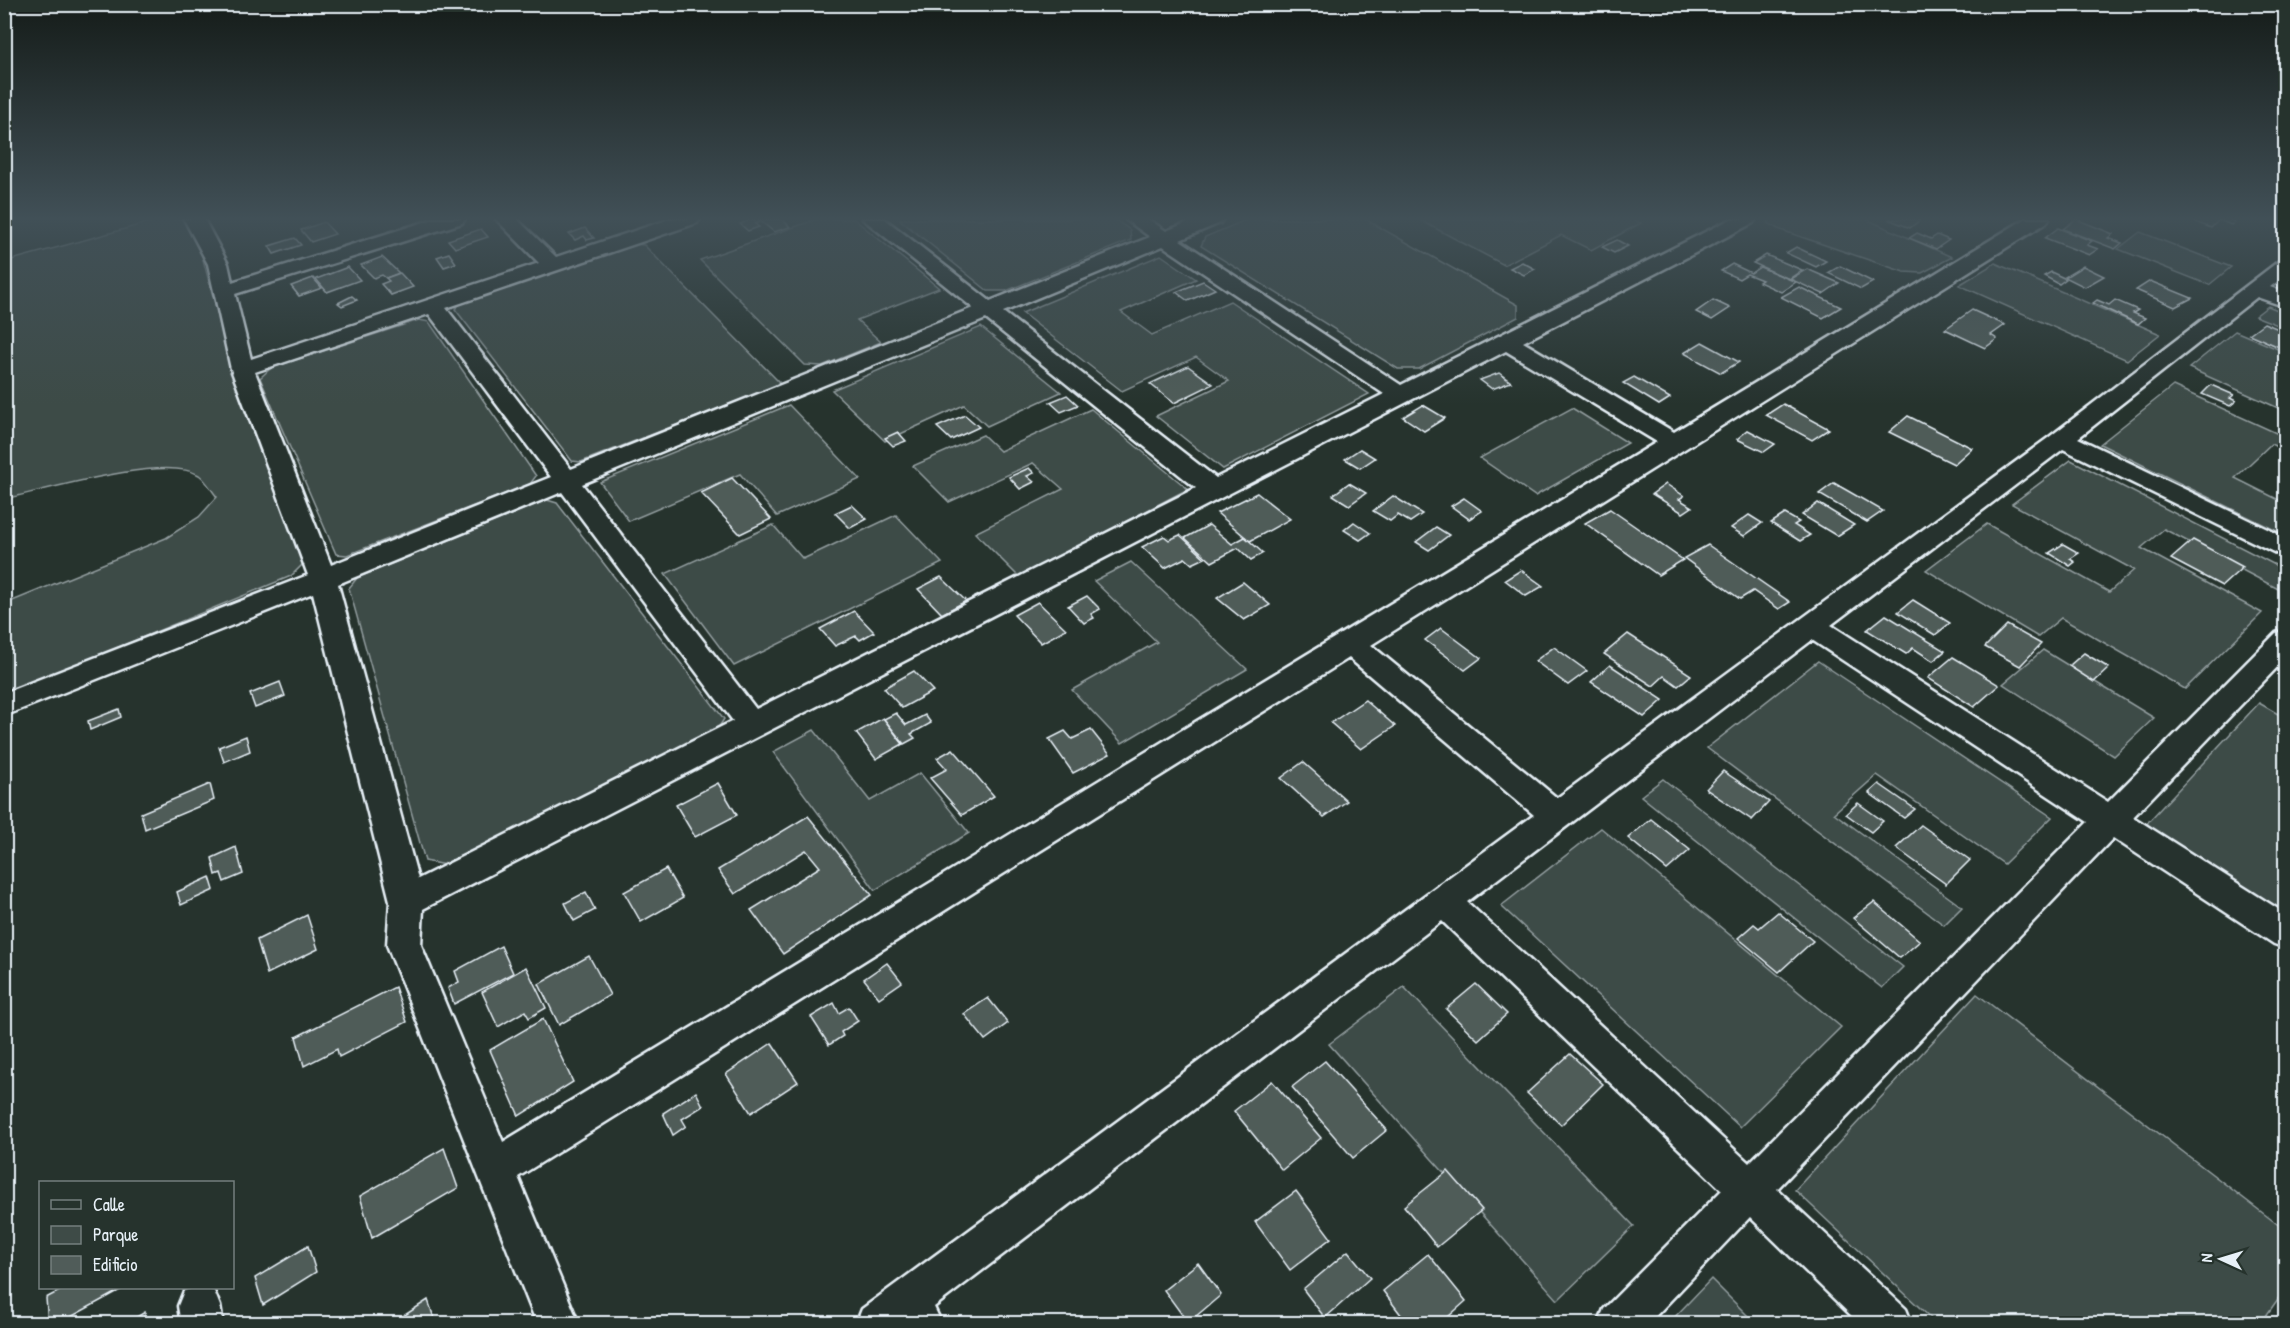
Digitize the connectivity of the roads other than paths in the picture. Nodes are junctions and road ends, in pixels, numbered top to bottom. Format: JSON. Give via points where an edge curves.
{"nodes":[{"id":1,"x":222,"y":281,"type":"edge"},
{"id":2,"x":257,"y":281,"type":"edge"},
{"id":3,"x":504,"y":281,"type":"edge"},
{"id":4,"x":951,"y":281,"type":"edge"},
{"id":5,"x":1060,"y":281,"type":"edge"},
{"id":6,"x":1228,"y":281,"type":"edge"},
{"id":7,"x":1626,"y":281,"type":"edge"},
{"id":8,"x":1938,"y":281,"type":"edge"},
{"id":9,"x":2265,"y":281,"type":"edge"},
{"id":10,"x":2255,"y":289,"type":"junction"},
{"id":11,"x":225,"y":291,"type":"junction"},
{"id":12,"x":2286,"y":301,"type":"edge"},
{"id":13,"x":433,"y":305,"type":"junction"},
{"id":14,"x":988,"y":310,"type":"junction"},
{"id":15,"x":1507,"y":342,"type":"junction"},
{"id":16,"x":242,"y":369,"type":"junction"},
{"id":17,"x":1401,"y":395,"type":"junction"},
{"id":18,"x":2061,"y":439,"type":"junction"},
{"id":19,"x":1675,"y":443,"type":"junction"},
{"id":20,"x":567,"y":481,"type":"junction"},
{"id":21,"x":1215,"y":490,"type":"junction"},
{"id":22,"x":2286,"y":549,"type":"edge"},
{"id":23,"x":323,"y":579,"type":"junction"},
{"id":24,"x":1811,"y":626,"type":"junction"},
{"id":25,"x":2286,"y":640,"type":"edge"},
{"id":26,"x":1350,"y":643,"type":"junction"},
{"id":27,"x":4,"y":705,"type":"edge"},
{"id":28,"x":752,"y":726,"type":"junction"},
{"id":29,"x":1557,"y":816,"type":"junction"},
{"id":30,"x":2110,"y":820,"type":"junction"},
{"id":31,"x":408,"y":901,"type":"junction"},
{"id":32,"x":1444,"y":901,"type":"junction"},
{"id":33,"x":2286,"y":933,"type":"edge"},
{"id":34,"x":495,"y":1169,"type":"junction"},
{"id":35,"x":1750,"y":1190,"type":"junction"},
{"id":36,"x":902,"y":1316,"type":"edge"},
{"id":37,"x":558,"y":1323,"type":"edge"},
{"id":38,"x":1619,"y":1323,"type":"edge"},
{"id":39,"x":1891,"y":1323,"type":"edge"}],
"edges":[{"from":1,"to":11,"type":"street"},
{"from":2,"to":11,"type":"street"},
{"from":3,"to":13,"type":"street"},
{"from":4,"to":14,"type":"street"},
{"from":5,"to":14,"type":"street"},
{"from":6,"to":17,"type":"street"},
{"from":7,"to":15,"type":"street"},
{"from":8,"to":19,"type":"street"},
{"from":9,"to":10,"type":"street"},
{"from":10,"to":12,"type":"street"},
{"from":10,"to":18,"type":"street"},
{"from":11,"to":16,"type":"street"},
{"from":13,"to":16,"type":"street"},
{"from":13,"to":20,"type":"street"},
{"from":14,"to":20,"type":"street"},
{"from":14,"to":21,"type":"street"},
{"from":15,"to":17,"type":"street"},
{"from":15,"to":19,"type":"street"},
{"from":16,"to":23,"type":"street"},
{"from":17,"to":21,"type":"street"},
{"from":18,"to":22,"type":"street"},
{"from":18,"to":24,"type":"street"},
{"from":19,"to":26,"type":"street"},
{"from":20,"to":23,"type":"street"},
{"from":20,"to":28,"type":"street"},
{"from":21,"to":28,"type":"street"},
{"from":23,"to":27,"type":"street"},
{"from":23,"to":31,"type":"street"},
{"from":24,"to":29,"type":"street"},
{"from":24,"to":30,"type":"street"},
{"from":25,"to":30,"type":"street"},
{"from":26,"to":29,"type":"street"},
{"from":26,"to":34,"type":"street"},
{"from":28,"to":31,"type":"street"},
{"from":29,"to":32,"type":"street"},
{"from":30,"to":33,"type":"street"},
{"from":30,"to":35,"type":"street"},
{"from":31,"to":34,"type":"street","via":[[404,945]]},
{"from":32,"to":35,"type":"street"},
{"from":32,"to":36,"type":"street"},
{"from":34,"to":37,"type":"street"},
{"from":35,"to":38,"type":"street"},
{"from":35,"to":39,"type":"street"}]}
